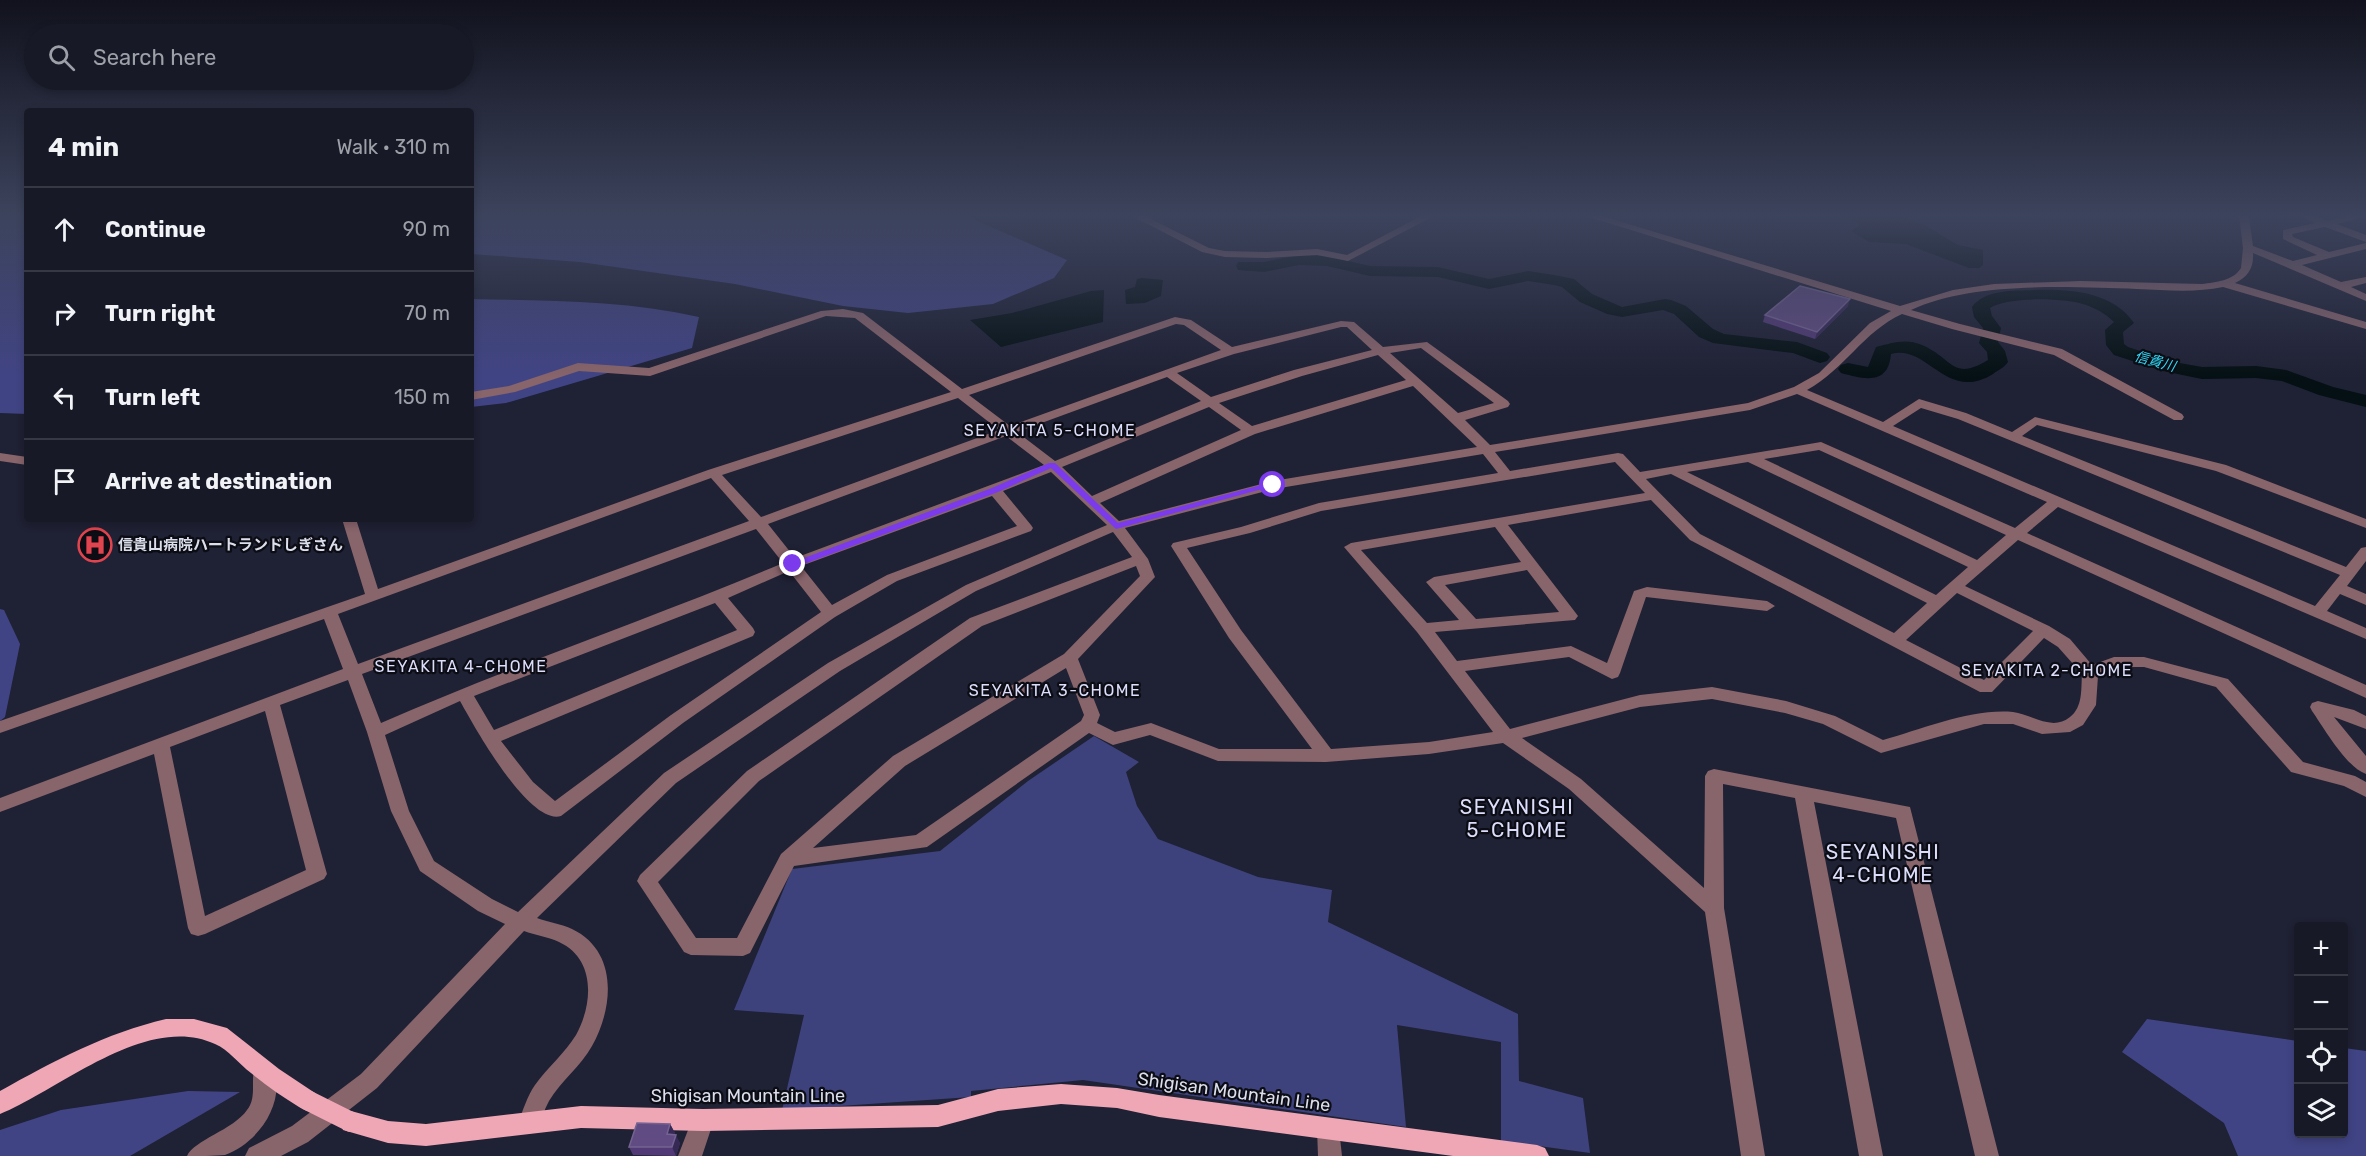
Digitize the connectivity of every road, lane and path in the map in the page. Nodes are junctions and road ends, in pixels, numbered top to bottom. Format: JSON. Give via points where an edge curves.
{"nodes":[{"id":1,"x":1770,"y":270,"type":"edge"},
{"id":2,"x":2246,"y":270,"type":"edge"},
{"id":3,"x":2305,"y":270,"type":"edge"},
{"id":4,"x":2366,"y":280,"type":"edge"},
{"id":5,"x":2226,"y":284,"type":"junction"},
{"id":6,"x":2340,"y":286,"type":"junction"},
{"id":7,"x":2366,"y":298,"type":"edge"},
{"id":8,"x":1900,"y":309,"type":"junction"},
{"id":9,"x":2366,"y":326,"type":"edge"},
{"id":10,"x":1230,"y":351,"type":"junction"},
{"id":11,"x":1381,"y":351,"type":"junction"},
{"id":12,"x":1168,"y":372,"type":"junction"},
{"id":13,"x":1413,"y":382,"type":"junction"},
{"id":14,"x":1798,"y":390,"type":"junction"},
{"id":15,"x":962,"y":393,"type":"junction"},
{"id":16,"x":474,"y":395,"type":"edge"},
{"id":17,"x":1210,"y":402,"type":"junction"},
{"id":18,"x":2178,"y":417,"type":"dead end"},
{"id":19,"x":1456,"y":418,"type":"junction"},
{"id":20,"x":1885,"y":426,"type":"junction"},
{"id":21,"x":1009,"y":431,"type":"junction"},
{"id":22,"x":1250,"y":431,"type":"junction"},
{"id":23,"x":2014,"y":436,"type":"junction"},
{"id":24,"x":1486,"y":449,"type":"junction"},
{"id":25,"x":0,"y":457,"type":"edge"},
{"id":26,"x":1750,"y":458,"type":"junction"},
{"id":27,"x":24,"y":461,"type":"edge"},
{"id":28,"x":1052,"y":465,"type":"junction"},
{"id":29,"x":1676,"y":471,"type":"junction"},
{"id":30,"x":713,"y":473,"type":"junction"},
{"id":31,"x":1506,"y":475,"type":"junction"},
{"id":32,"x":1637,"y":476,"type":"junction"},
{"id":33,"x":995,"y":490,"type":"junction"},
{"id":34,"x":1655,"y":495,"type":"junction"},
{"id":35,"x":2058,"y":500,"type":"junction"},
{"id":36,"x":1090,"y":501,"type":"junction"},
{"id":37,"x":350,"y":522,"type":"edge"},
{"id":38,"x":759,"y":523,"type":"junction"},
{"id":39,"x":1499,"y":523,"type":"junction"},
{"id":40,"x":2366,"y":524,"type":"edge"},
{"id":41,"x":1116,"y":526,"type":"junction"},
{"id":42,"x":2017,"y":533,"type":"junction"},
{"id":43,"x":2366,"y":551,"type":"edge"},
{"id":44,"x":1141,"y":559,"type":"junction"},
{"id":45,"x":793,"y":564,"type":"junction"},
{"id":46,"x":1532,"y":565,"type":"junction"},
{"id":47,"x":1978,"y":566,"type":"junction"},
{"id":48,"x":2348,"y":573,"type":"junction"},
{"id":49,"x":1956,"y":587,"type":"junction"},
{"id":50,"x":2337,"y":587,"type":"junction"},
{"id":51,"x":373,"y":596,"type":"junction"},
{"id":52,"x":718,"y":596,"type":"junction"},
{"id":53,"x":2366,"y":600,"type":"edge"},
{"id":54,"x":1937,"y":602,"type":"junction"},
{"id":55,"x":1767,"y":606,"type":"dead end"},
{"id":56,"x":329,"y":611,"type":"junction"},
{"id":57,"x":830,"y":613,"type":"junction"},
{"id":58,"x":2318,"y":613,"type":"junction"},
{"id":59,"x":1472,"y":623,"type":"junction"},
{"id":60,"x":1423,"y":628,"type":"junction"},
{"id":61,"x":2043,"y":630,"type":"junction"},
{"id":62,"x":2366,"y":634,"type":"edge"},
{"id":63,"x":1896,"y":640,"type":"junction"},
{"id":64,"x":1070,"y":658,"type":"junction"},
{"id":65,"x":1455,"y":667,"type":"junction"},
{"id":66,"x":352,"y":672,"type":"junction"},
{"id":67,"x":2090,"y":673,"type":"junction"},
{"id":68,"x":2366,"y":692,"type":"edge"},
{"id":69,"x":464,"y":693,"type":"junction"},
{"id":70,"x":271,"y":702,"type":"junction"},
{"id":71,"x":2348,"y":714,"type":"junction"},
{"id":72,"x":2366,"y":723,"type":"edge"},
{"id":73,"x":1088,"y":725,"type":"junction"},
{"id":74,"x":0,"y":727,"type":"edge"},
{"id":75,"x":376,"y":732,"type":"junction"},
{"id":76,"x":1506,"y":736,"type":"junction"},
{"id":77,"x":490,"y":739,"type":"junction"},
{"id":78,"x":161,"y":744,"type":"junction"},
{"id":79,"x":1326,"y":756,"type":"junction"},
{"id":80,"x":2366,"y":767,"type":"edge"},
{"id":81,"x":2366,"y":790,"type":"edge"},
{"id":82,"x":1803,"y":793,"type":"junction"},
{"id":83,"x":0,"y":805,"type":"edge"},
{"id":84,"x":788,"y":859,"type":"junction"},
{"id":85,"x":1714,"y":908,"type":"junction"},
{"id":86,"x":520,"y":922,"type":"junction"},
{"id":87,"x":264,"y":1071,"type":"junction"},
{"id":88,"x":0,"y":1103,"type":"edge"},
{"id":89,"x":703,"y":1120,"type":"junction"},
{"id":90,"x":529,"y":1123,"type":"junction"},
{"id":91,"x":1328,"y":1128,"type":"junction"},
{"id":92,"x":199,"y":1156,"type":"edge"},
{"id":93,"x":257,"y":1156,"type":"edge"},
{"id":94,"x":690,"y":1156,"type":"edge"},
{"id":95,"x":1330,"y":1156,"type":"edge"},
{"id":96,"x":1537,"y":1156,"type":"edge"},
{"id":97,"x":1753,"y":1156,"type":"edge"},
{"id":98,"x":1871,"y":1156,"type":"edge"},
{"id":99,"x":1987,"y":1156,"type":"edge"}],
"edges":[{"from":1,"to":8,"type":"street"},
{"from":2,"to":5,"type":"street","via":[[2241,278]]},
{"from":3,"to":6,"type":"street"},
{"from":4,"to":6,"type":"street"},
{"from":5,"to":8,"type":"street","via":[[2014,286],[1944,295]]},
{"from":5,"to":9,"type":"street"},
{"from":6,"to":7,"type":"street"},
{"from":8,"to":14,"type":"street","via":[[1860,335],[1827,373]]},
{"from":8,"to":18,"type":"street","via":[[2058,352]]},
{"from":10,"to":11,"type":"street","via":[[1341,324],[1350,324]]},
{"from":10,"to":12,"type":"street"},
{"from":10,"to":15,"type":"street","via":[[1177,319]]},
{"from":11,"to":13,"type":"street"},
{"from":11,"to":17,"type":"street"},
{"from":11,"to":19,"type":"street","via":[[1423,344],[1504,404]]},
{"from":12,"to":17,"type":"street"},
{"from":12,"to":21,"type":"street"},
{"from":13,"to":19,"type":"street"},
{"from":13,"to":22,"type":"street"},
{"from":14,"to":20,"type":"street"},
{"from":14,"to":24,"type":"street","via":[[1750,406]]},
{"from":15,"to":16,"type":"street","via":[[859,315],[843,312],[825,313],[656,370],[578,368],[511,389]]},
{"from":15,"to":21,"type":"street"},
{"from":15,"to":30,"type":"street"},
{"from":17,"to":22,"type":"street"},
{"from":17,"to":28,"type":"street"},
{"from":19,"to":24,"type":"street"},
{"from":20,"to":23,"type":"street","via":[[1919,403]]},
{"from":20,"to":35,"type":"street"},
{"from":21,"to":28,"type":"street"},
{"from":21,"to":38,"type":"street"},
{"from":22,"to":36,"type":"street"},
{"from":23,"to":40,"type":"street","via":[[2035,421],[2221,468]]},
{"from":23,"to":48,"type":"street"},
{"from":24,"to":31,"type":"street"},
{"from":24,"to":41,"type":"street","via":[[1273,485]]},
{"from":25,"to":27,"type":"street"},
{"from":26,"to":29,"type":"street"},
{"from":26,"to":42,"type":"street","via":[[1821,446]]},
{"from":26,"to":47,"type":"street"},
{"from":28,"to":33,"type":"street"},
{"from":28,"to":36,"type":"street"},
{"from":29,"to":32,"type":"street"},
{"from":29,"to":54,"type":"street"},
{"from":30,"to":38,"type":"street"},
{"from":30,"to":51,"type":"street"},
{"from":31,"to":32,"type":"street","via":[[1617,457]]},
{"from":31,"to":79,"type":"street","via":[[1319,507],[1178,546],[1235,634]]},
{"from":32,"to":34,"type":"street"},
{"from":33,"to":45,"type":"street"},
{"from":33,"to":57,"type":"street","via":[[1026,528],[892,578]]},
{"from":34,"to":39,"type":"street"},
{"from":34,"to":63,"type":"street","via":[[1695,537]]},
{"from":35,"to":42,"type":"street"},
{"from":35,"to":58,"type":"street"},
{"from":36,"to":41,"type":"street"},
{"from":37,"to":51,"type":"street"},
{"from":38,"to":45,"type":"street"},
{"from":38,"to":66,"type":"street"},
{"from":39,"to":46,"type":"street"},
{"from":39,"to":60,"type":"street","via":[[1351,547]]},
{"from":41,"to":44,"type":"street"},
{"from":41,"to":86,"type":"street","via":[[971,588],[834,667],[670,778]]},
{"from":42,"to":47,"type":"street"},
{"from":42,"to":68,"type":"street"},
{"from":43,"to":48,"type":"street"},
{"from":44,"to":64,"type":"street","via":[[1148,577]]},
{"from":44,"to":84,"type":"street","via":[[976,622],[753,776],[647,881],[691,946],[743,947]]},
{"from":45,"to":52,"type":"street"},
{"from":45,"to":57,"type":"street"},
{"from":46,"to":59,"type":"street","via":[[1434,582]]},
{"from":46,"to":59,"type":"street","via":[[1570,616]]},
{"from":47,"to":49,"type":"street"},
{"from":48,"to":50,"type":"street"},
{"from":49,"to":54,"type":"street"},
{"from":49,"to":61,"type":"street"},
{"from":50,"to":53,"type":"street"},
{"from":50,"to":58,"type":"street"},
{"from":51,"to":56,"type":"street"},
{"from":52,"to":69,"type":"street"},
{"from":52,"to":77,"type":"street","via":[[747,632]]},
{"from":54,"to":63,"type":"street"},
{"from":55,"to":65,"type":"street","via":[[1647,592],[1639,594],[1612,673],[1571,651]]},
{"from":56,"to":66,"type":"street"},
{"from":56,"to":74,"type":"street"},
{"from":57,"to":77,"type":"street","via":[[676,718],[555,811],[536,799]]},
{"from":58,"to":62,"type":"street"},
{"from":59,"to":60,"type":"street"},
{"from":60,"to":65,"type":"street"},
{"from":61,"to":63,"type":"street","via":[[1986,688]]},
{"from":61,"to":67,"type":"street","via":[[2064,643]]},
{"from":64,"to":73,"type":"street","via":[[1092,714]]},
{"from":64,"to":84,"type":"street","via":[[899,761]]},
{"from":65,"to":76,"type":"street"},
{"from":66,"to":70,"type":"street"},
{"from":66,"to":75,"type":"street"},
{"from":67,"to":76,"type":"street","via":[[2088,705],[2077,721],[2064,728],[2042,728],[2014,718],[1984,718],[1881,747],[1829,720],[1712,693],[1640,701]]},
{"from":67,"to":81,"type":"street","via":[[2114,662],[2144,662],[2222,683],[2297,767],[2349,781]]},
{"from":68,"to":71,"type":"street"},
{"from":69,"to":75,"type":"street"},
{"from":69,"to":77,"type":"street"},
{"from":70,"to":78,"type":"street"},
{"from":70,"to":78,"type":"street","via":[[317,874],[198,928]]},
{"from":71,"to":72,"type":"street"},
{"from":71,"to":80,"type":"street","via":[[2318,708]]},
{"from":73,"to":79,"type":"street","via":[[1113,739],[1151,729],[1218,755]]},
{"from":73,"to":84,"type":"street","via":[[920,842]]},
{"from":75,"to":86,"type":"street","via":[[400,811],[427,866],[485,905]]},
{"from":76,"to":79,"type":"street","via":[[1429,748]]},
{"from":76,"to":85,"type":"street","via":[[1575,784]]},
{"from":78,"to":83,"type":"street"},
{"from":82,"to":85,"type":"street","via":[[1714,776]]},
{"from":82,"to":98,"type":"street"},
{"from":82,"to":99,"type":"street","via":[[1904,812]]},
{"from":85,"to":97,"type":"street"},
{"from":86,"to":90,"type":"street","via":[[566,936],[585,949],[595,965],[599,987],[596,1011],[584,1041],[541,1094]]},
{"from":86,"to":93,"type":"street","via":[[369,1081],[300,1134]]},
{"from":87,"to":88,"type":"main road","name":"Shigisan Mountain Line","via":[[219,1035],[195,1028],[153,1030],[72,1062]]},
{"from":87,"to":90,"type":"main road","name":"Shigisan Mountain Line","bridge":true,"via":[[307,1100],[351,1122],[388,1132],[426,1135]]},
{"from":87,"to":92,"type":"street","via":[[264,1100],[255,1119],[233,1139]]},
{"from":89,"to":90,"type":"main road","name":"Shigisan Mountain Line","via":[[581,1118]]},
{"from":89,"to":91,"type":"main road","name":"Shigisan Mountain Line","via":[[938,1116],[998,1100],[1061,1094],[1117,1098]]},
{"from":89,"to":94,"type":"street"},
{"from":91,"to":95,"type":"street"},
{"from":91,"to":96,"type":"main road","name":"Shigisan Mountain Line"}]}
